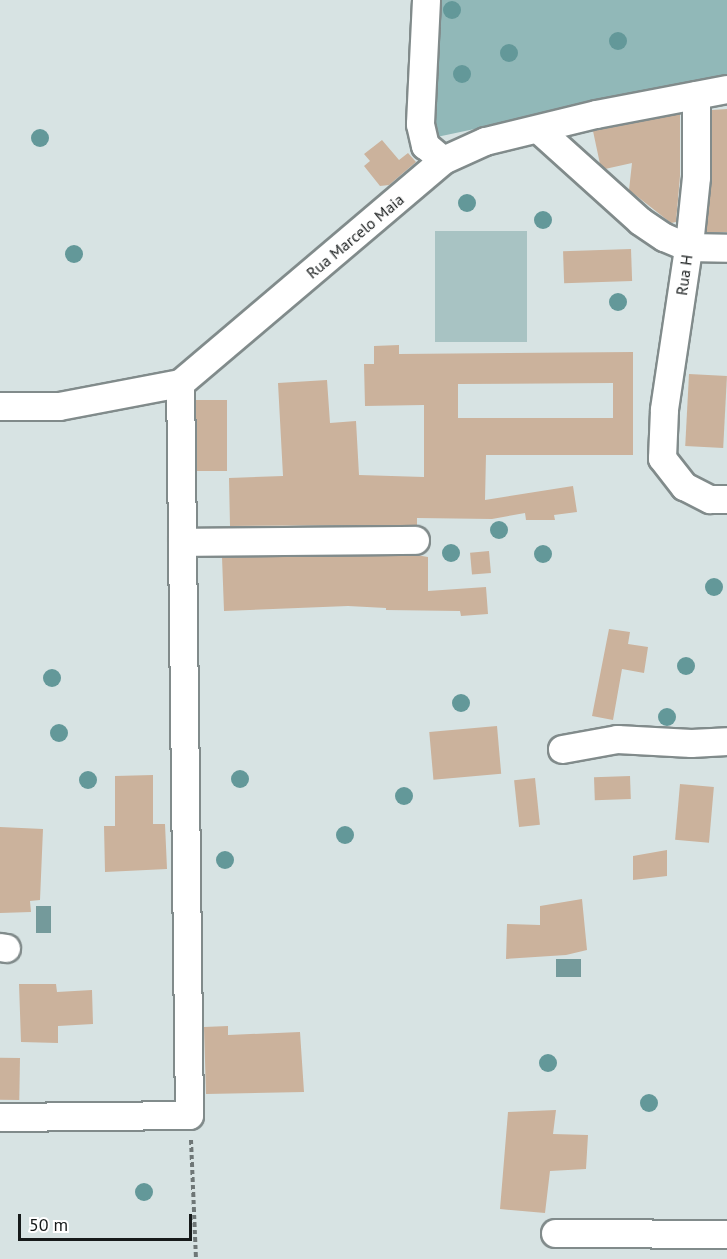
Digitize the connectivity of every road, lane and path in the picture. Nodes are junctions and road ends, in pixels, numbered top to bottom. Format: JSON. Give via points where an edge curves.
{"nodes":[{"id":1,"x":426,"y":0,"type":"edge"},
{"id":2,"x":727,"y":89,"type":"edge"},
{"id":3,"x":696,"y":95,"type":"junction"},
{"id":4,"x":538,"y":129,"type":"junction"},
{"id":5,"x":443,"y":160,"type":"junction"},
{"id":6,"x":688,"y":247,"type":"junction"},
{"id":7,"x":727,"y":248,"type":"edge"},
{"id":8,"x":180,"y":383,"type":"junction"},
{"id":9,"x":0,"y":406,"type":"edge"},
{"id":10,"x":727,"y":499,"type":"edge"},
{"id":11,"x":415,"y":540,"type":"dead end"},
{"id":12,"x":182,"y":542,"type":"junction"},
{"id":13,"x":727,"y":741,"type":"edge"},
{"id":14,"x":561,"y":749,"type":"dead end"},
{"id":15,"x":189,"y":1115,"type":"junction"},
{"id":16,"x":0,"y":1117,"type":"edge"},
{"id":17,"x":555,"y":1233,"type":"dead end"},
{"id":18,"x":727,"y":1234,"type":"edge"},
{"id":19,"x":196,"y":1259,"type":"edge"}],
"edges":[{"from":1,"to":5,"type":"street","via":[[420,124],[425,145]]},
{"from":2,"to":3,"type":"street","name":"Rua Marcelo Maia"},
{"from":3,"to":4,"type":"street","name":"Rua Marcelo Maia"},
{"from":3,"to":6,"type":"street","via":[[696,177]]},
{"from":4,"to":5,"type":"street","name":"Rua Marcelo Maia","via":[[485,141]]},
{"from":4,"to":6,"type":"street","name":"Rua H","via":[[640,221]]},
{"from":5,"to":8,"type":"street","name":"Rua Marcelo Maia"},
{"from":6,"to":7,"type":"street"},
{"from":6,"to":10,"type":"street","name":"Rua H","via":[[664,410],[662,458],[684,486],[710,499]]},
{"from":8,"to":9,"type":"street","name":"Rua Marcelo Maia","via":[[59,406]]},
{"from":8,"to":12,"type":"street"},
{"from":11,"to":12,"type":"street"},
{"from":12,"to":15,"type":"street"},
{"from":13,"to":14,"type":"street","via":[[617,739]]},
{"from":15,"to":16,"type":"street"},
{"from":15,"to":19,"type":"path"},
{"from":17,"to":18,"type":"street"}]}
